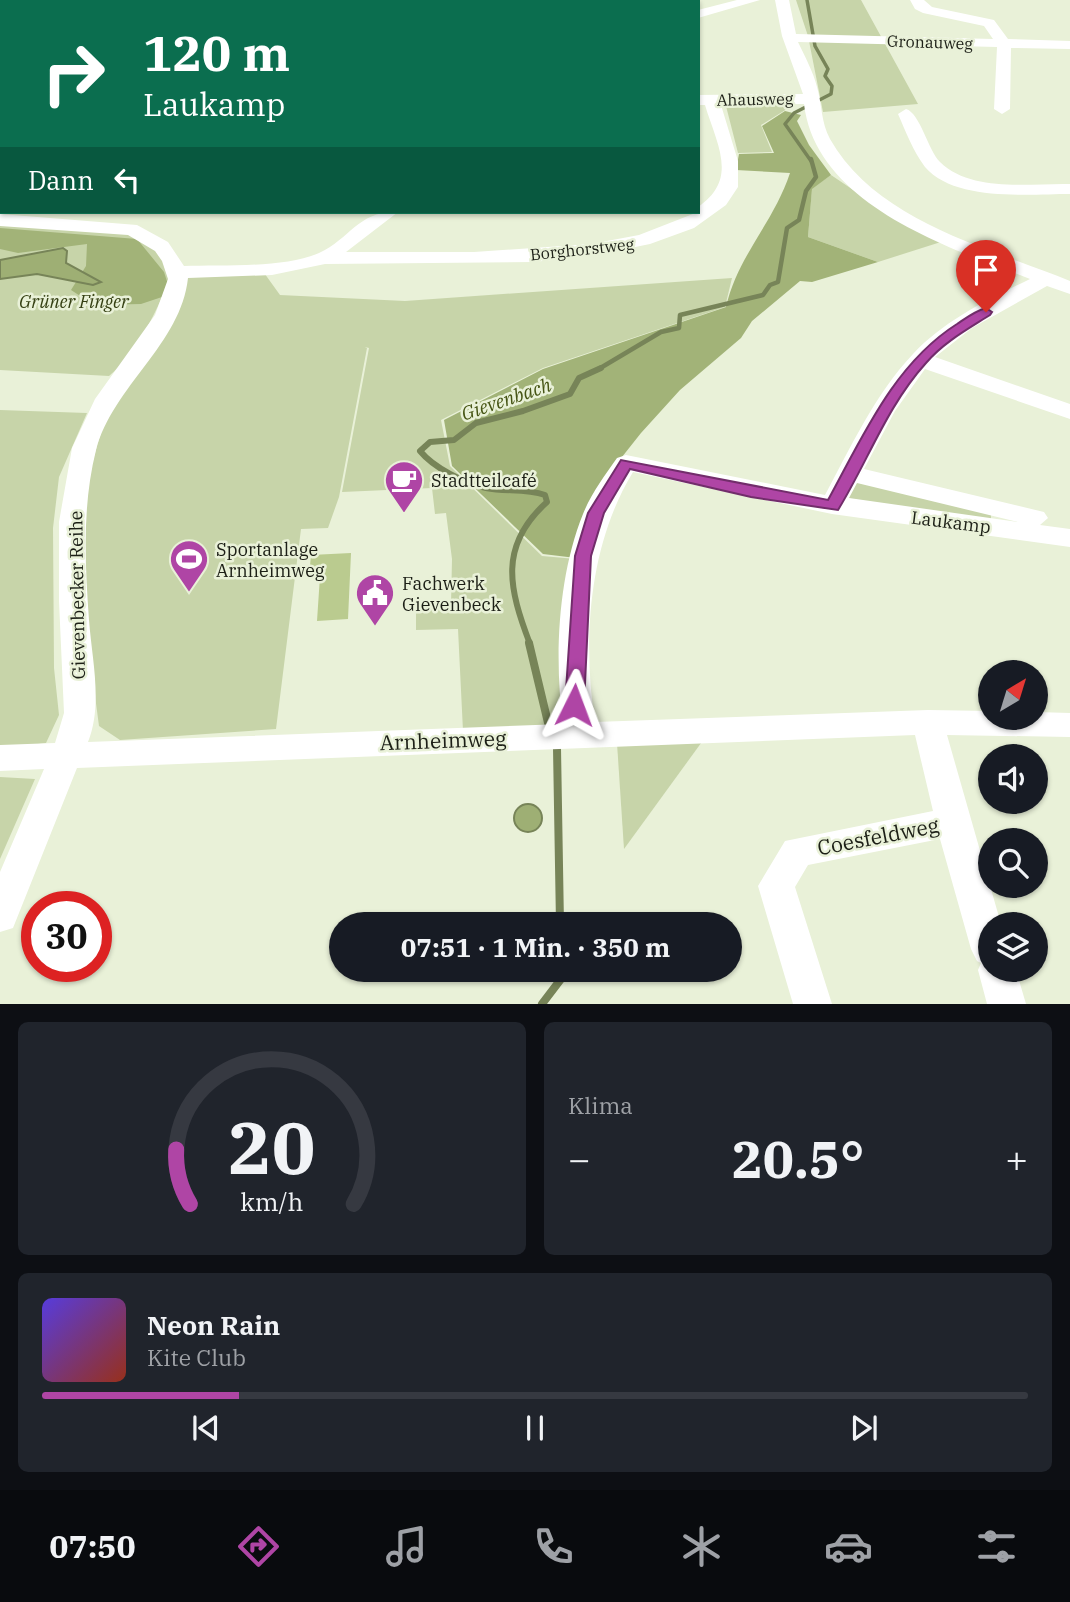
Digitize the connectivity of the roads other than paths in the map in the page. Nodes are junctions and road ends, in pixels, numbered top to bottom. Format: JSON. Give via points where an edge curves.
{"nodes":[{"id":1,"x":753,"y":0,"type":"edge"},
{"id":2,"x":782,"y":0,"type":"edge"},
{"id":3,"x":917,"y":0,"type":"edge"},
{"id":4,"x":700,"y":13,"type":"edge"},
{"id":5,"x":790,"y":38,"type":"junction"},
{"id":6,"x":1004,"y":44,"type":"junction"},
{"id":7,"x":1070,"y":44,"type":"edge"},
{"id":8,"x":703,"y":95,"type":"edge"},
{"id":9,"x":811,"y":99,"type":"junction"},
{"id":10,"x":1002,"y":109,"type":"dead end"},
{"id":11,"x":906,"y":114,"type":"dead end"},
{"id":12,"x":1070,"y":189,"type":"edge"},
{"id":13,"x":386,"y":214,"type":"edge"},
{"id":14,"x":0,"y":220,"type":"edge"},
{"id":15,"x":325,"y":258,"type":"junction"},
{"id":16,"x":177,"y":272,"type":"junction"},
{"id":17,"x":1047,"y":278,"type":"junction"},
{"id":18,"x":1070,"y":288,"type":"edge"},
{"id":19,"x":921,"y":360,"type":"junction"},
{"id":20,"x":1070,"y":412,"type":"edge"},
{"id":21,"x":626,"y":463,"type":"joint"},
{"id":22,"x":850,"y":473,"type":"junction"},
{"id":23,"x":832,"y":506,"type":"junction"},
{"id":24,"x":1070,"y":526,"type":"edge"},
{"id":25,"x":1070,"y":538,"type":"edge"},
{"id":26,"x":928,"y":722,"type":"junction"},
{"id":27,"x":1070,"y":725,"type":"edge"},
{"id":28,"x":576,"y":735,"type":"junction"},
{"id":29,"x":534,"y":737,"type":"joint"},
{"id":30,"x":68,"y":754,"type":"junction"},
{"id":31,"x":0,"y":758,"type":"edge"},
{"id":32,"x":953,"y":822,"type":"junction"},
{"id":33,"x":979,"y":912,"type":"edge"},
{"id":34,"x":0,"y":916,"type":"edge"},
{"id":35,"x":1001,"y":982,"type":"edge"},
{"id":36,"x":813,"y":1003,"type":"edge"},
{"id":37,"x":1007,"y":1003,"type":"edge"}],
"edges":[{"from":1,"to":4,"type":"street"},
{"from":2,"to":5,"type":"street"},
{"from":3,"to":6,"type":"street","via":[[928,10],[989,23]]},
{"from":5,"to":6,"type":"street","name":"Gronauweg"},
{"from":5,"to":9,"type":"street"},
{"from":6,"to":7,"type":"street","name":"Gronauweg"},
{"from":6,"to":10,"type":"street"},
{"from":8,"to":9,"type":"street","name":"Ahausweg"},
{"from":8,"to":15,"type":"street","name":"Borghorstweg","via":[[732,178],[713,207],[680,230],[642,242],[588,250]]},
{"from":9,"to":17,"type":"street","via":[[825,148],[864,190],[920,224]]},
{"from":11,"to":12,"type":"street","via":[[933,165],[946,176],[982,187]]},
{"from":13,"to":15,"type":"street"},
{"from":14,"to":16,"type":"street","via":[[145,233],[161,245]]},
{"from":15,"to":16,"type":"street","via":[[272,269]]},
{"from":16,"to":30,"type":"street","name":"Gievenbecker Reihe","via":[[170,308],[96,418],[78,475],[72,527],[79,713]]},
{"from":17,"to":18,"type":"street"},
{"from":17,"to":19,"type":"street","via":[[966,324]]},
{"from":19,"to":20,"type":"street"},
{"from":19,"to":22,"type":"street","via":[[886,406]]},
{"from":21,"to":23,"type":"street","name":"Laukamp"},
{"from":21,"to":28,"type":"street","via":[[596,513],[583,556]]},
{"from":22,"to":23,"type":"street"},
{"from":22,"to":24,"type":"street","name":"Laukamp"},
{"from":23,"to":25,"type":"street","name":"Laukamp"},
{"from":26,"to":27,"type":"street","name":"Arnheimweg"},
{"from":26,"to":28,"type":"street","name":"Arnheimweg"},
{"from":26,"to":32,"type":"street","name":"Coesfeldweg"},
{"from":28,"to":29,"type":"street","name":"Arnheimweg"},
{"from":29,"to":30,"type":"street","name":"Arnheimweg"},
{"from":30,"to":31,"type":"street"},
{"from":30,"to":34,"type":"street","name":"Gievenbecker Reihe"},
{"from":32,"to":33,"type":"street","name":"Coesfeldweg"},
{"from":32,"to":36,"type":"street","name":"Coesfeldweg","via":[[797,852],[776,886]]},
{"from":35,"to":37,"type":"street"}]}
